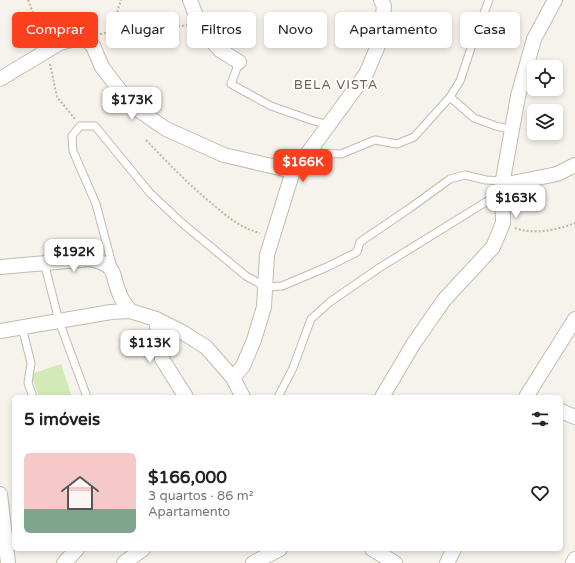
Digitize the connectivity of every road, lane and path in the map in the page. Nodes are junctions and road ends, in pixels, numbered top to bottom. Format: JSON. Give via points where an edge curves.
{"nodes":[{"id":1,"x":121,"y":0,"type":"edge"},
{"id":2,"x":381,"y":0,"type":"edge"},
{"id":3,"x":489,"y":0,"type":"edge"},
{"id":4,"x":555,"y":0,"type":"edge"},
{"id":5,"x":193,"y":6,"type":"edge"},
{"id":6,"x":117,"y":12,"type":"edge"},
{"id":7,"x":179,"y":27,"type":"edge"},
{"id":8,"x":52,"y":48,"type":"edge"},
{"id":9,"x":94,"y":48,"type":"edge"},
{"id":10,"x":239,"y":62,"type":"joint"},
{"id":11,"x":0,"y":79,"type":"edge"},
{"id":12,"x":450,"y":97,"type":"junction"},
{"id":13,"x":328,"y":125,"type":"junction"},
{"id":14,"x":512,"y":130,"type":"junction"},
{"id":15,"x":146,"y":140,"type":"dead end"},
{"id":16,"x":308,"y":153,"type":"junction"},
{"id":17,"x":575,"y":165,"type":"edge"},
{"id":18,"x":293,"y":171,"type":"junction"},
{"id":19,"x":502,"y":186,"type":"junction"},
{"id":20,"x":575,"y":223,"type":"edge"},
{"id":21,"x":503,"y":224,"type":"junction"},
{"id":22,"x":273,"y":236,"type":"junction"},
{"id":23,"x":44,"y":262,"type":"junction"},
{"id":24,"x":0,"y":267,"type":"edge"},
{"id":25,"x":114,"y":272,"type":"junction"},
{"id":26,"x":266,"y":287,"type":"junction"},
{"id":27,"x":130,"y":311,"type":"junction"},
{"id":28,"x":156,"y":319,"type":"junction"},
{"id":29,"x":575,"y":319,"type":"edge"},
{"id":30,"x":59,"y":321,"type":"junction"},
{"id":31,"x":22,"y":327,"type":"junction"},
{"id":32,"x":0,"y":330,"type":"edge"},
{"id":33,"x":233,"y":378,"type":"junction"},
{"id":34,"x":32,"y":395,"type":"edge"},
{"id":35,"x":86,"y":395,"type":"edge"},
{"id":36,"x":185,"y":395,"type":"edge"},
{"id":37,"x":242,"y":395,"type":"edge"},
{"id":38,"x":279,"y":395,"type":"edge"},
{"id":39,"x":383,"y":395,"type":"edge"},
{"id":40,"x":529,"y":395,"type":"edge"},
{"id":41,"x":563,"y":412,"type":"edge"},
{"id":42,"x":575,"y":417,"type":"edge"},
{"id":43,"x":0,"y":494,"type":"edge"},
{"id":44,"x":75,"y":551,"type":"edge"},
{"id":45,"x":141,"y":551,"type":"edge"},
{"id":46,"x":276,"y":551,"type":"edge"},
{"id":47,"x":375,"y":551,"type":"edge"},
{"id":48,"x":453,"y":551,"type":"edge"},
{"id":49,"x":575,"y":559,"type":"edge"},
{"id":50,"x":8,"y":563,"type":"edge"},
{"id":51,"x":64,"y":563,"type":"edge"},
{"id":52,"x":124,"y":563,"type":"edge"},
{"id":53,"x":253,"y":563,"type":"edge"},
{"id":54,"x":395,"y":563,"type":"edge"},
{"id":55,"x":447,"y":563,"type":"edge"},
{"id":56,"x":573,"y":563,"type":"edge"}],
"edges":[{"from":1,"to":6,"type":"path"},
{"from":2,"to":13,"type":"street","via":[[384,6],[380,41],[374,57],[366,74]]},
{"from":3,"to":12,"type":"lane","via":[[460,81]]},
{"from":4,"to":14,"type":"street","via":[[534,39],[518,96]]},
{"from":5,"to":7,"type":"path","via":[[187,25]]},
{"from":5,"to":10,"type":"street","via":[[201,29],[220,50]]},
{"from":8,"to":11,"type":"street"},
{"from":9,"to":18,"type":"street","via":[[102,66],[131,105],[166,128],[224,155]]},
{"from":10,"to":13,"type":"lane","via":[[231,84],[271,106]]},
{"from":12,"to":14,"type":"lane","via":[[474,118]]},
{"from":12,"to":16,"type":"lane","via":[[414,137],[397,144],[375,140],[341,154]]},
{"from":13,"to":16,"type":"street"},
{"from":14,"to":19,"type":"street"},
{"from":15,"to":22,"type":"path","via":[[173,170],[227,216],[248,230]]},
{"from":16,"to":18,"type":"street"},
{"from":17,"to":19,"type":"street","via":[[557,174]]},
{"from":18,"to":22,"type":"street"},
{"from":19,"to":21,"type":"street"},
{"from":19,"to":26,"type":"lane","via":[[465,174],[450,178],[360,242],[357,252],[282,286]]},
{"from":19,"to":38,"type":"lane","via":[[330,302],[311,319],[293,368]]},
{"from":20,"to":21,"type":"path","via":[[533,231],[519,230]]},
{"from":21,"to":39,"type":"street","via":[[493,247],[444,300],[414,343]]},
{"from":22,"to":26,"type":"street","via":[[267,255]]},
{"from":23,"to":24,"type":"street"},
{"from":23,"to":25,"type":"street","via":[[91,259],[104,263]]},
{"from":23,"to":30,"type":"lane"},
{"from":25,"to":26,"type":"lane","via":[[96,204],[73,151],[72,136],[80,126],[95,126],[150,193],[246,276]]},
{"from":25,"to":27,"type":"street","via":[[119,294]]},
{"from":26,"to":33,"type":"street","via":[[264,307],[254,340],[243,366]]},
{"from":27,"to":28,"type":"street"},
{"from":27,"to":30,"type":"street"},
{"from":28,"to":33,"type":"street","via":[[206,347]]},
{"from":28,"to":36,"type":"street","via":[[162,359]]},
{"from":29,"to":40,"type":"street"},
{"from":30,"to":31,"type":"street"},
{"from":30,"to":35,"type":"lane"},
{"from":31,"to":32,"type":"street"},
{"from":31,"to":34,"type":"lane","via":[[31,363],[28,383]]},
{"from":33,"to":37,"type":"street"},
{"from":41,"to":42,"type":"street"},
{"from":43,"to":50,"type":"street"},
{"from":44,"to":51,"type":"street"},
{"from":45,"to":52,"type":"street"},
{"from":46,"to":53,"type":"street"},
{"from":47,"to":54,"type":"street"},
{"from":48,"to":55,"type":"street"},
{"from":49,"to":56,"type":"street"}]}
